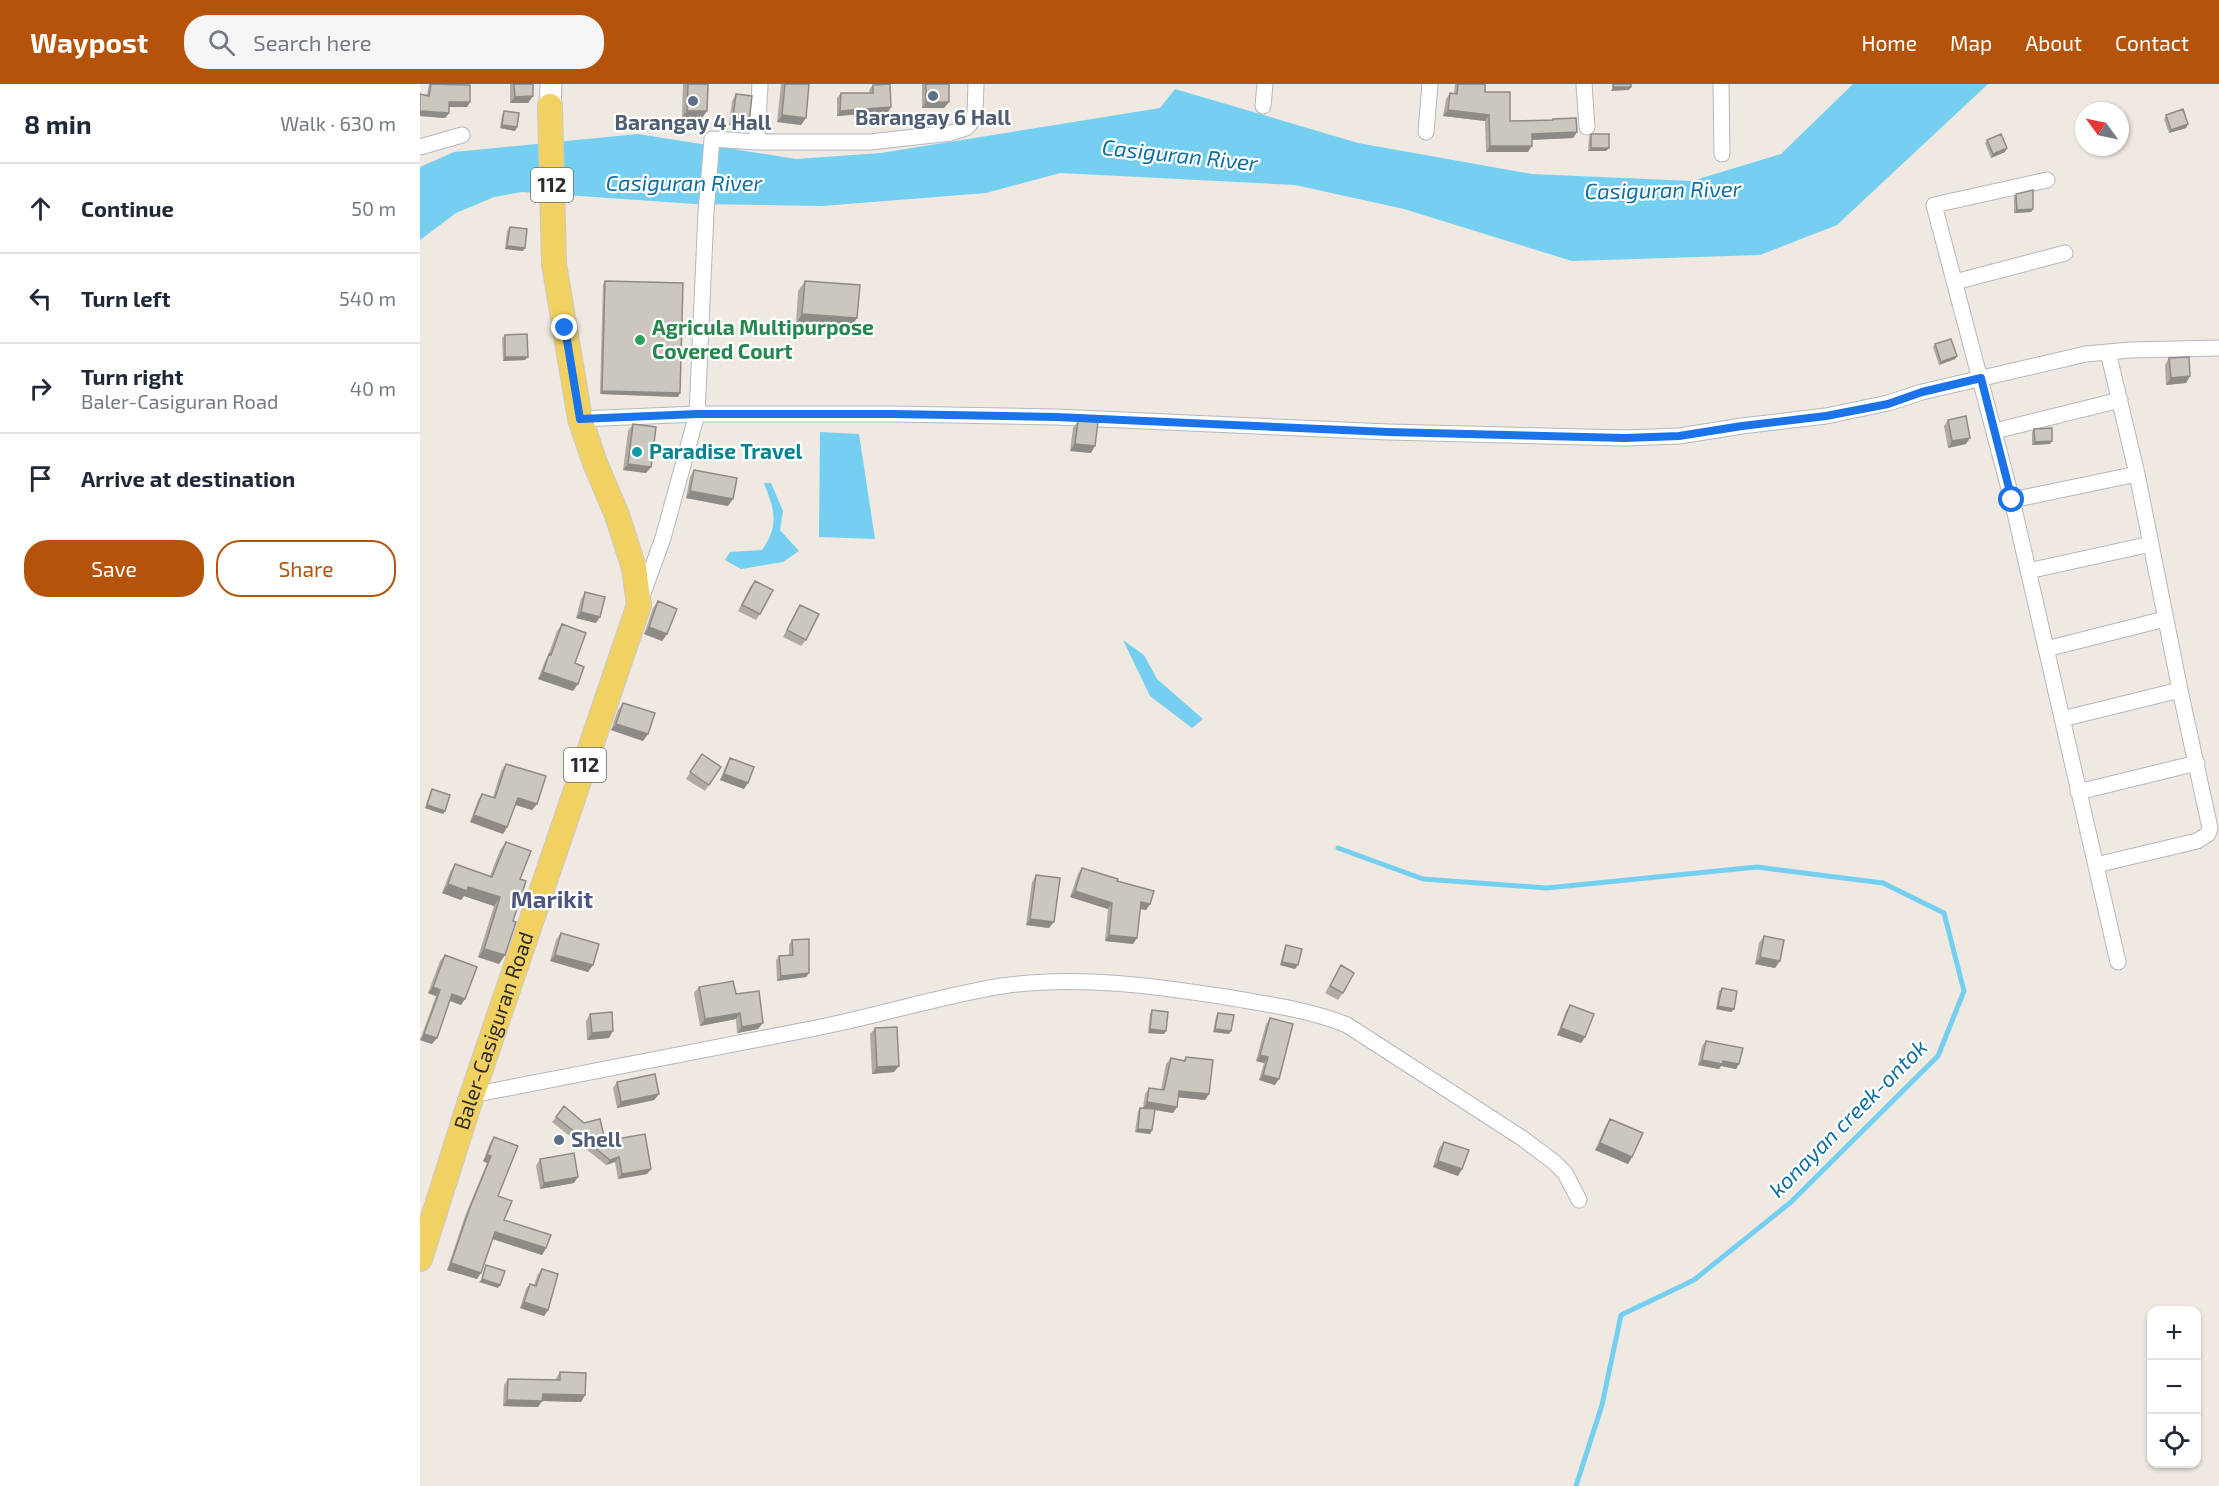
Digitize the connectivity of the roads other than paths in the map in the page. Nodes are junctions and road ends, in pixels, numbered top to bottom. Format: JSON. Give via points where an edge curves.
{"nodes":[{"id":1,"x":760,"y":84,"type":"edge"},
{"id":2,"x":976,"y":84,"type":"edge"},
{"id":3,"x":1265,"y":84,"type":"edge"},
{"id":4,"x":1430,"y":84,"type":"edge"},
{"id":5,"x":1584,"y":84,"type":"edge"},
{"id":6,"x":1721,"y":84,"type":"edge"},
{"id":7,"x":550,"y":95,"type":"edge"},
{"id":8,"x":1263,"y":106,"type":"dead end"},
{"id":9,"x":1587,"y":127,"type":"dead end"},
{"id":10,"x":1426,"y":132,"type":"dead end"},
{"id":11,"x":462,"y":135,"type":"dead end"},
{"id":12,"x":757,"y":142,"type":"junction"},
{"id":13,"x":420,"y":147,"type":"edge"},
{"id":14,"x":1722,"y":154,"type":"dead end"},
{"id":15,"x":2047,"y":180,"type":"dead end"},
{"id":16,"x":2065,"y":253,"type":"dead end"},
{"id":17,"x":1955,"y":282,"type":"junction"},
{"id":18,"x":2219,"y":348,"type":"edge"},
{"id":19,"x":2108,"y":352,"type":"junction"},
{"id":20,"x":1981,"y":378,"type":"junction"},
{"id":21,"x":2120,"y":400,"type":"junction"},
{"id":22,"x":697,"y":414,"type":"junction"},
{"id":23,"x":580,"y":419,"type":"junction"},
{"id":24,"x":1995,"y":432,"type":"junction"},
{"id":25,"x":2137,"y":474,"type":"junction"},
{"id":26,"x":2012,"y":500,"type":"junction"},
{"id":27,"x":2151,"y":544,"type":"junction"},
{"id":28,"x":2028,"y":570,"type":"junction"},
{"id":29,"x":639,"y":605,"type":"junction"},
{"id":30,"x":2165,"y":619,"type":"junction"},
{"id":31,"x":2046,"y":649,"type":"junction"},
{"id":32,"x":2180,"y":690,"type":"junction"},
{"id":33,"x":2062,"y":719,"type":"junction"},
{"id":34,"x":2196,"y":763,"type":"junction"},
{"id":35,"x":2079,"y":792,"type":"junction"},
{"id":36,"x":2096,"y":865,"type":"junction"},
{"id":37,"x":2118,"y":962,"type":"dead end"},
{"id":38,"x":472,"y":1095,"type":"junction"},
{"id":39,"x":1579,"y":1200,"type":"dead end"},
{"id":40,"x":420,"y":1259,"type":"edge"}],
"edges":[{"from":1,"to":12,"type":"street"},
{"from":2,"to":12,"type":"street","via":[[972,121],[966,128],[951,133],[870,142]]},
{"from":3,"to":8,"type":"street"},
{"from":4,"to":10,"type":"street"},
{"from":5,"to":9,"type":"street"},
{"from":6,"to":14,"type":"street"},
{"from":7,"to":23,"type":"main road","name":"Baler-Casiguran Road","number":"112","via":[[554,264]]},
{"from":11,"to":13,"type":"street"},
{"from":12,"to":22,"type":"street","via":[[714,138],[710,144]]},
{"from":15,"to":17,"type":"street","via":[[1934,205]]},
{"from":16,"to":17,"type":"street"},
{"from":17,"to":20,"type":"street"},
{"from":18,"to":19,"type":"street"},
{"from":19,"to":20,"type":"street"},
{"from":19,"to":21,"type":"street"},
{"from":20,"to":22,"type":"street","via":[[1888,404],[1826,416],[1679,436],[1625,438],[1056,417]]},
{"from":20,"to":24,"type":"street"},
{"from":21,"to":24,"type":"street"},
{"from":21,"to":25,"type":"street"},
{"from":22,"to":23,"type":"street"},
{"from":22,"to":29,"type":"street","via":[[663,538]]},
{"from":23,"to":29,"type":"main road","name":"Baler-Casiguran Road","number":"112","via":[[634,568]]},
{"from":24,"to":26,"type":"street"},
{"from":25,"to":26,"type":"street"},
{"from":25,"to":27,"type":"street"},
{"from":26,"to":28,"type":"street"},
{"from":27,"to":28,"type":"street"},
{"from":27,"to":30,"type":"street"},
{"from":28,"to":31,"type":"street"},
{"from":29,"to":38,"type":"main road","name":"Baler-Casiguran Road","number":"112"},
{"from":30,"to":31,"type":"street"},
{"from":30,"to":32,"type":"street"},
{"from":31,"to":33,"type":"street"},
{"from":32,"to":33,"type":"street"},
{"from":32,"to":34,"type":"street"},
{"from":33,"to":35,"type":"street"},
{"from":34,"to":35,"type":"street"},
{"from":34,"to":36,"type":"street","via":[[2210,819],[2208,834],[2197,841]]},
{"from":35,"to":36,"type":"street"},
{"from":36,"to":37,"type":"street"},
{"from":38,"to":39,"type":"street","via":[[864,1018],[975,991],[1047,981],[1124,983],[1287,1007],[1347,1025],[1554,1162],[1565,1173]]},
{"from":38,"to":40,"type":"main road","name":"Baler-Casiguran Road","number":"112"}]}
